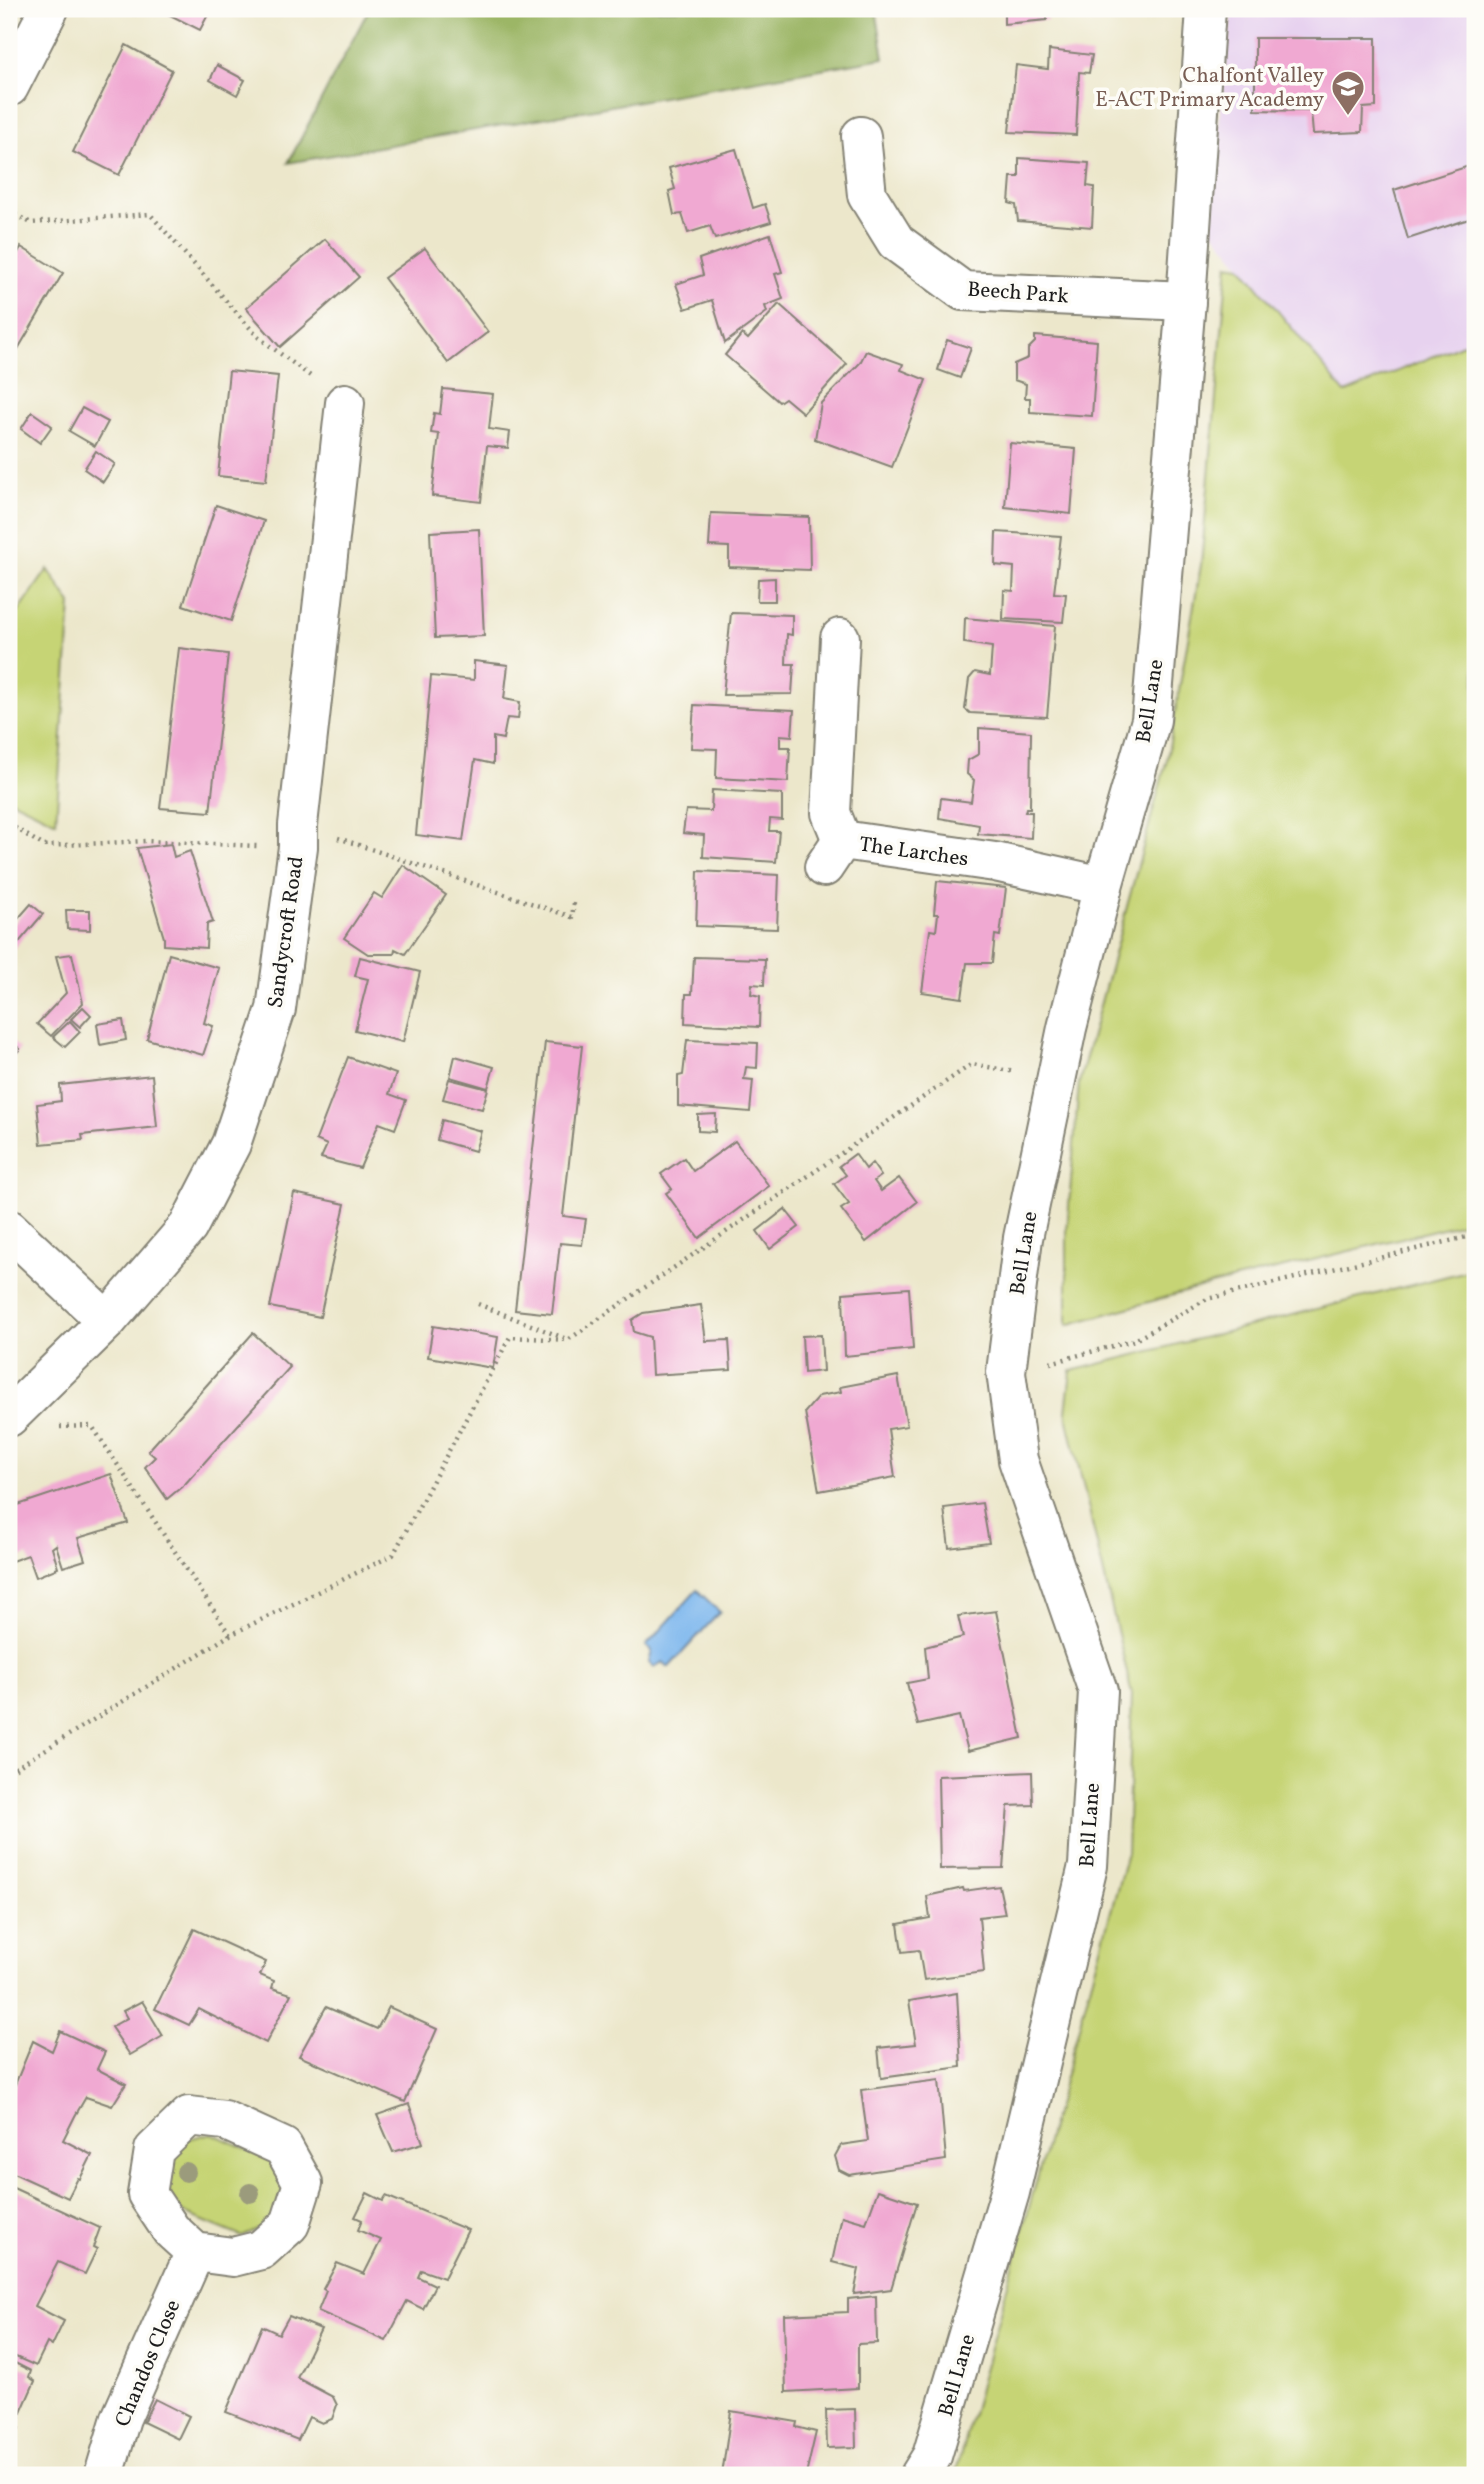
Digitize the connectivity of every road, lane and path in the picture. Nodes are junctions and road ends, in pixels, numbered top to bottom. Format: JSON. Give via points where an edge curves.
{"nodes":[{"id":1,"x":50,"y":9,"type":"edge"},
{"id":2,"x":1206,"y":9,"type":"edge"},
{"id":3,"x":9,"y":87,"type":"edge"},
{"id":4,"x":860,"y":136,"type":"dead end"},
{"id":5,"x":9,"y":211,"type":"edge"},
{"id":6,"x":1186,"y":302,"type":"junction"},
{"id":7,"x":345,"y":403,"type":"joint"},
{"id":8,"x":840,"y":638,"type":"dead end"},
{"id":9,"x":9,"y":824,"type":"edge"},
{"id":10,"x":298,"y":836,"type":"junction"},
{"id":11,"x":1103,"y":886,"type":"junction"},
{"id":12,"x":574,"y":903,"type":"dead end"},
{"id":13,"x":1015,"y":1072,"type":"dead end"},
{"id":14,"x":9,"y":1229,"type":"edge"},
{"id":15,"x":1475,"y":1235,"type":"edge"},
{"id":16,"x":478,"y":1304,"type":"dead end"},
{"id":17,"x":107,"y":1321,"type":"junction"},
{"id":18,"x":568,"y":1340,"type":"junction"},
{"id":19,"x":1069,"y":1358,"type":"dead end"},
{"id":20,"x":9,"y":1417,"type":"edge"},
{"id":21,"x":92,"y":1426,"type":"dead end"},
{"id":22,"x":230,"y":1635,"type":"junction"},
{"id":23,"x":9,"y":1772,"type":"edge"},
{"id":24,"x":195,"y":2252,"type":"dead end"},
{"id":25,"x":104,"y":2475,"type":"edge"},
{"id":26,"x":920,"y":2475,"type":"edge"}],
"edges":[{"from":1,"to":3,"type":"street"},
{"from":2,"to":6,"type":"street","name":"Bell Lane"},
{"from":4,"to":6,"type":"street","name":"Beech Park","via":[[867,195],[896,243],[963,291]]},
{"from":5,"to":7,"type":"path","via":[[31,223],[150,214],[258,337]]},
{"from":6,"to":11,"type":"street","name":"Bell Lane","via":[[1151,720]]},
{"from":7,"to":10,"type":"street","name":"Sandycroft Road"},
{"from":8,"to":11,"type":"street","name":"The Larches","via":[[833,854],[995,862]]},
{"from":9,"to":10,"type":"path","via":[[44,846]]},
{"from":10,"to":12,"type":"path","via":[[572,917]]},
{"from":10,"to":17,"type":"street","name":"Sandycroft Road","via":[[276,1009],[230,1144],[188,1227]]},
{"from":11,"to":26,"type":"street","name":"Bell Lane","via":[[1067,1028],[1023,1238],[1006,1372],[1018,1460],[1098,1691],[1088,1866],[1010,2192],[932,2456]]},
{"from":13,"to":18,"type":"path","via":[[972,1064]]},
{"from":14,"to":17,"type":"street"},
{"from":15,"to":19,"type":"path","via":[[1207,1298],[1135,1340]]},
{"from":16,"to":18,"type":"path"},
{"from":17,"to":20,"type":"street","name":"Sandycroft Road"},
{"from":18,"to":22,"type":"path","via":[[510,1337],[393,1555]]},
{"from":21,"to":22,"type":"path"},
{"from":22,"to":23,"type":"path"},
{"from":24,"to":25,"type":"street","name":"Chandos Close","via":[[121,2418]]}]}
